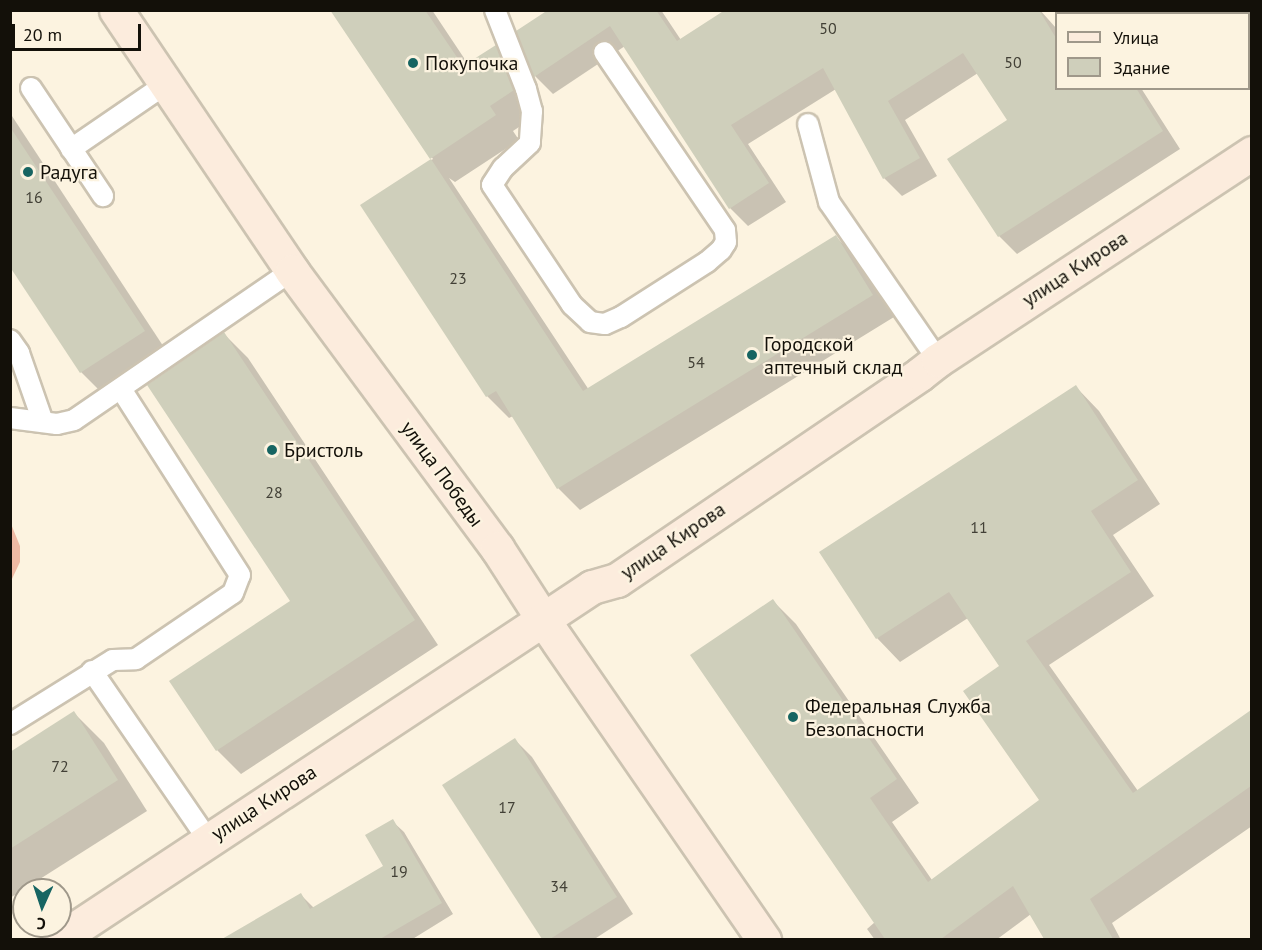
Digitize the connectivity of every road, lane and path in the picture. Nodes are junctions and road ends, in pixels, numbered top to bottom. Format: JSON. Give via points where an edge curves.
{"nodes":[{"id":1,"x":116,"y":10,"type":"edge"},
{"id":2,"x":495,"y":10,"type":"edge"},
{"id":3,"x":604,"y":52,"type":"dead end"},
{"id":4,"x":166,"y":84,"type":"junction"},
{"id":5,"x":31,"y":88,"type":"dead end"},
{"id":6,"x":808,"y":124,"type":"dead end"},
{"id":7,"x":71,"y":149,"type":"junction"},
{"id":8,"x":1251,"y":153,"type":"edge"},
{"id":9,"x":103,"y":196,"type":"dead end"},
{"id":10,"x":292,"y":271,"type":"junction"},
{"id":11,"x":10,"y":340,"type":"edge"},
{"id":12,"x":938,"y":360,"type":"junction"},
{"id":13,"x":121,"y":389,"type":"junction"},
{"id":14,"x":10,"y":418,"type":"edge"},
{"id":15,"x":43,"y":422,"type":"junction"},
{"id":16,"x":544,"y":621,"type":"junction"},
{"id":17,"x":92,"y":671,"type":"junction"},
{"id":18,"x":10,"y":724,"type":"edge"},
{"id":19,"x":207,"y":840,"type":"junction"},
{"id":20,"x":74,"y":935,"type":"edge"},
{"id":21,"x":764,"y":939,"type":"edge"}],
"edges":[{"from":1,"to":4,"type":"street","name":"улица Победы"},
{"from":2,"to":3,"type":"lane","via":[[532,111],[530,143],[503,168],[492,185],[572,305],[590,322],[605,324],[707,262],[726,242],[725,230]]},
{"from":4,"to":7,"type":"lane"},
{"from":4,"to":10,"type":"street","name":"улица Победы"},
{"from":5,"to":7,"type":"lane"},
{"from":6,"to":12,"type":"lane","via":[[829,202]]},
{"from":7,"to":9,"type":"lane"},
{"from":8,"to":12,"type":"street","name":"улица Кирова"},
{"from":10,"to":13,"type":"lane"},
{"from":10,"to":16,"type":"street","name":"улица Победы","via":[[497,548]]},
{"from":11,"to":15,"type":"lane","via":[[19,353]]},
{"from":12,"to":16,"type":"street","name":"улица Кирова","via":[[617,580],[592,587]]},
{"from":13,"to":15,"type":"lane","via":[[74,420]]},
{"from":13,"to":17,"type":"lane","via":[[240,574],[233,593],[136,659],[113,660]]},
{"from":14,"to":15,"type":"lane"},
{"from":16,"to":19,"type":"street","name":"улица Кирова"},
{"from":16,"to":21,"type":"street","name":"улица Победы"},
{"from":17,"to":18,"type":"lane"},
{"from":17,"to":19,"type":"lane"},
{"from":19,"to":20,"type":"street","name":"улица Кирова"}]}
